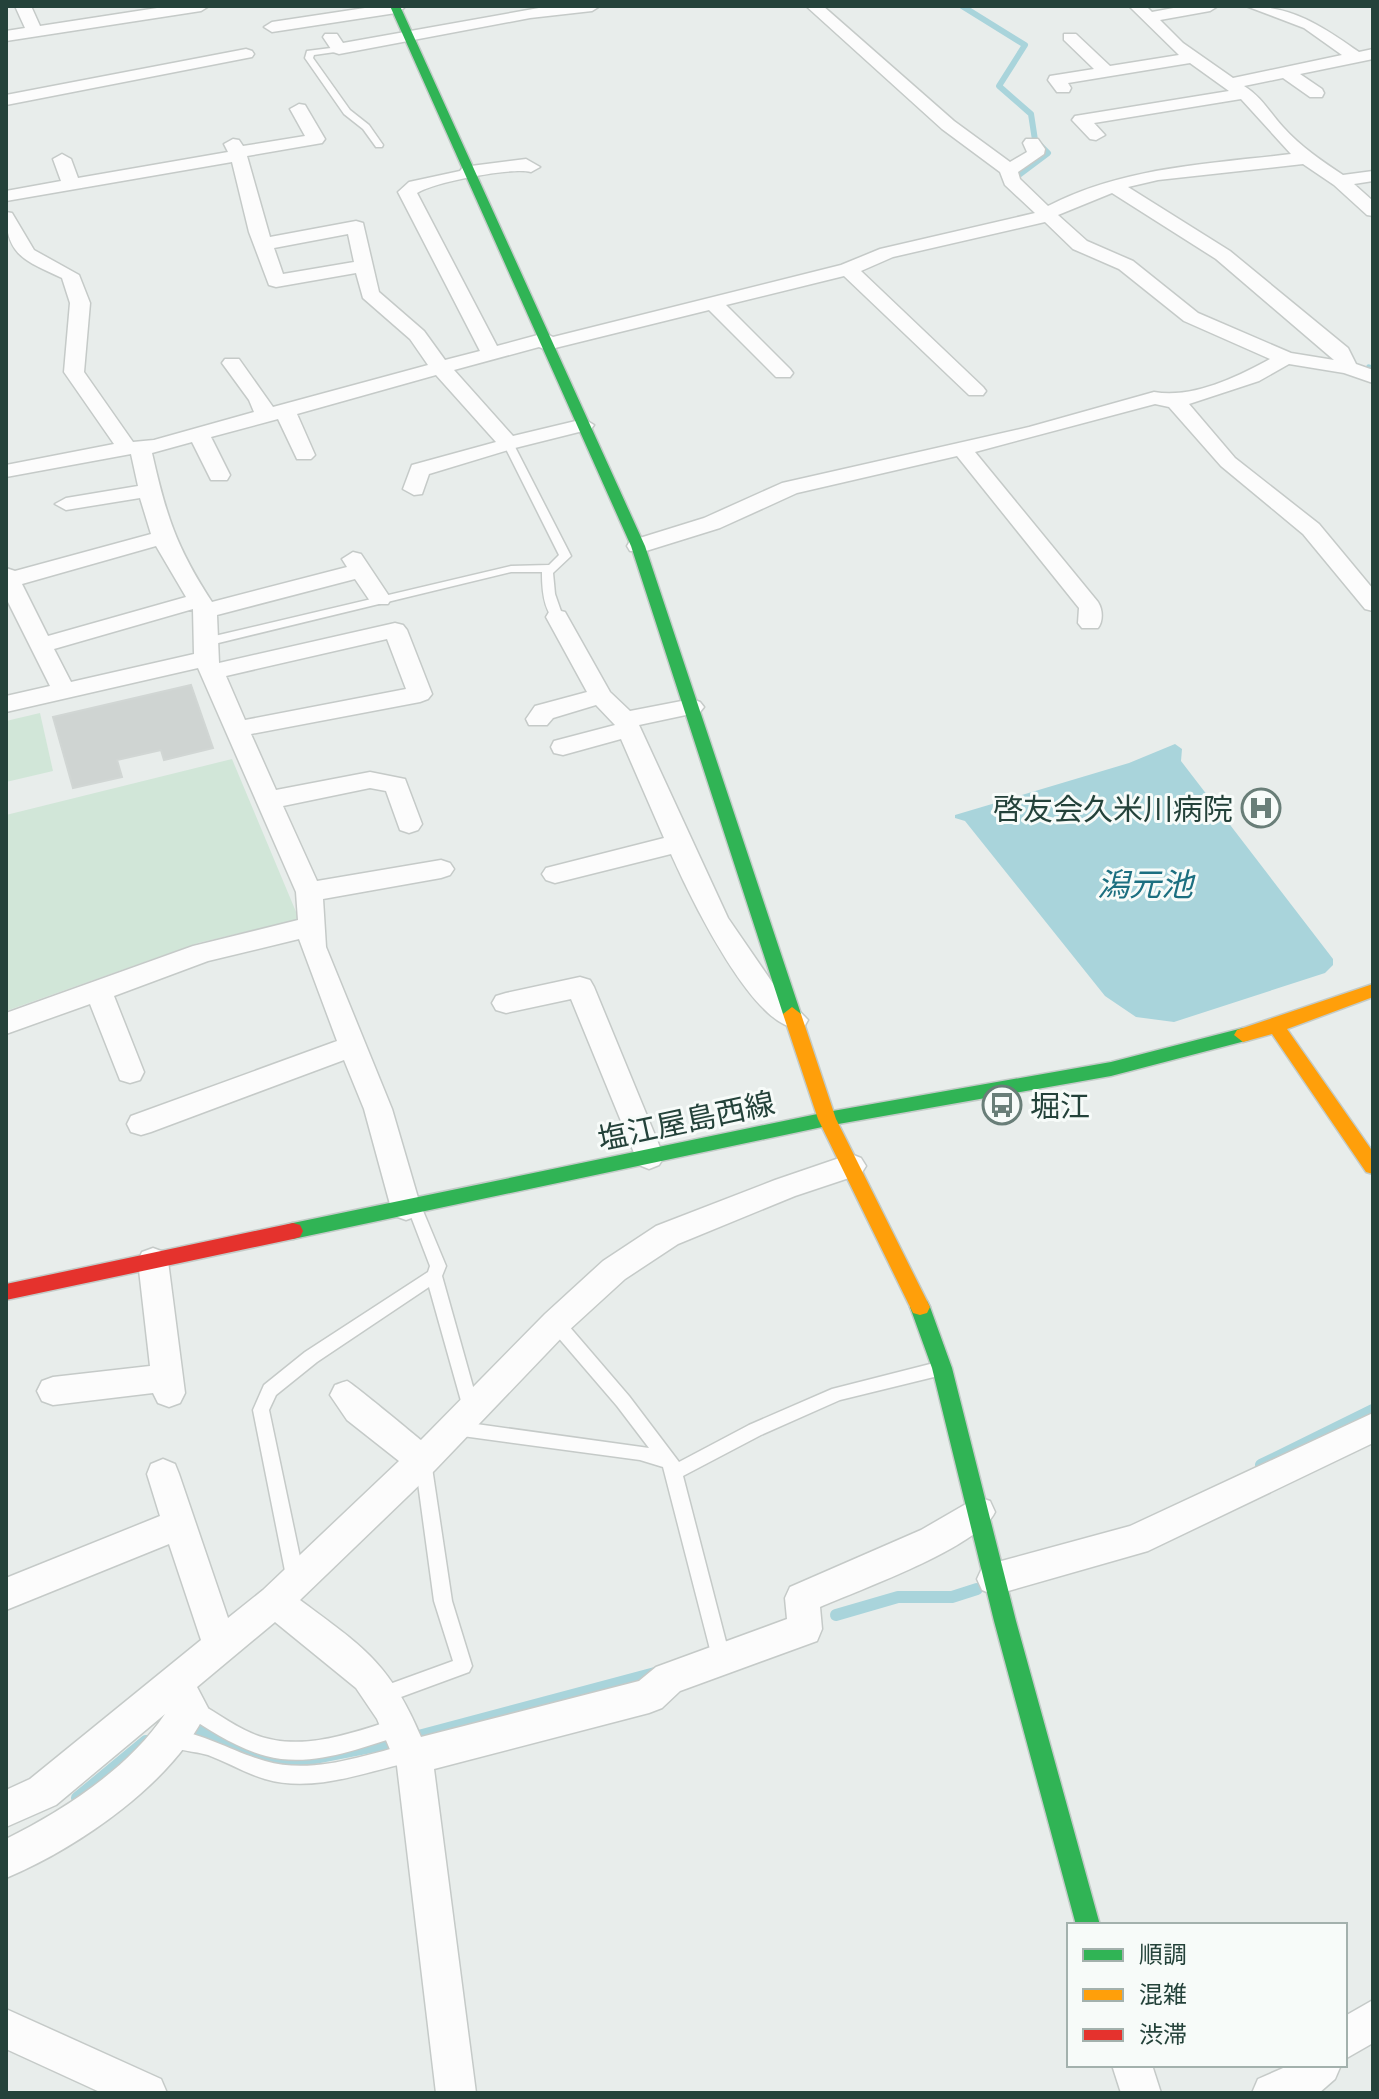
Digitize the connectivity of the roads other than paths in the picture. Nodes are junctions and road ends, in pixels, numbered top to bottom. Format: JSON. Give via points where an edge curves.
{"nodes":[{"id":1,"x":23,"y":6,"type":"edge"},
{"id":2,"x":70,"y":6,"type":"edge"},
{"id":3,"x":201,"y":6,"type":"edge"},
{"id":4,"x":592,"y":6,"type":"edge"},
{"id":5,"x":814,"y":6,"type":"edge"},
{"id":6,"x":1210,"y":6,"type":"edge"},
{"id":7,"x":1254,"y":6,"type":"edge"},
{"id":8,"x":167,"y":8,"type":"edge"},
{"id":9,"x":399,"y":8,"type":"edge"},
{"id":10,"x":527,"y":10,"type":"edge"},
{"id":11,"x":121,"y":12,"type":"edge"},
{"id":12,"x":1144,"y":12,"type":"edge"},
{"id":13,"x":79,"y":25,"type":"junction"},
{"id":14,"x":272,"y":27,"type":"dead end"},
{"id":15,"x":35,"y":32,"type":"junction"},
{"id":16,"x":6,"y":36,"type":"edge"},
{"id":17,"x":409,"y":37,"type":"junction"},
{"id":18,"x":1070,"y":37,"type":"dead end"},
{"id":19,"x":335,"y":43,"type":"joint"},
{"id":20,"x":246,"y":54,"type":"dead end"},
{"id":21,"x":1373,"y":54,"type":"edge"},
{"id":22,"x":1194,"y":57,"type":"junction"},
{"id":23,"x":1355,"y":57,"type":"junction"},
{"id":24,"x":1284,"y":71,"type":"junction"},
{"id":25,"x":1107,"y":72,"type":"junction"},
{"id":26,"x":1063,"y":88,"type":"dead end"},
{"id":27,"x":1239,"y":88,"type":"junction"},
{"id":28,"x":1316,"y":93,"type":"dead end"},
{"id":29,"x":6,"y":100,"type":"edge"},
{"id":30,"x":299,"y":109,"type":"dead end"},
{"id":31,"x":1096,"y":135,"type":"dead end"},
{"id":32,"x":1032,"y":143,"type":"dead end"},
{"id":33,"x":379,"y":145,"type":"dead end"},
{"id":34,"x":236,"y":150,"type":"junction"},
{"id":35,"x":1306,"y":158,"type":"junction"},
{"id":36,"x":62,"y":159,"type":"dead end"},
{"id":37,"x":531,"y":167,"type":"dead end"},
{"id":38,"x":1009,"y":170,"type":"junction"},
{"id":39,"x":470,"y":172,"type":"junction"},
{"id":40,"x":1373,"y":176,"type":"edge"},
{"id":41,"x":1340,"y":181,"type":"junction"},
{"id":42,"x":1114,"y":186,"type":"junction"},
{"id":43,"x":85,"y":187,"type":"junction"},
{"id":44,"x":6,"y":196,"type":"edge"},
{"id":45,"x":1373,"y":211,"type":"edge"},
{"id":46,"x":1050,"y":212,"type":"junction"},
{"id":47,"x":6,"y":217,"type":"edge"},
{"id":48,"x":263,"y":244,"type":"junction"},
{"id":49,"x":364,"y":266,"type":"junction"},
{"id":50,"x":848,"y":269,"type":"junction"},
{"id":51,"x":714,"y":304,"type":"junction"},
{"id":52,"x":546,"y":342,"type":"junction"},
{"id":53,"x":491,"y":353,"type":"junction"},
{"id":54,"x":1286,"y":358,"type":"junction"},
{"id":55,"x":232,"y":363,"type":"dead end"},
{"id":56,"x":440,"y":367,"type":"junction"},
{"id":57,"x":1348,"y":368,"type":"junction"},
{"id":58,"x":783,"y":373,"type":"dead end"},
{"id":59,"x":1373,"y":377,"type":"edge"},
{"id":60,"x":976,"y":391,"type":"dead end"},
{"id":61,"x":1176,"y":402,"type":"junction"},
{"id":62,"x":276,"y":415,"type":"junction"},
{"id":63,"x":584,"y":425,"type":"junction"},
{"id":64,"x":198,"y":433,"type":"junction"},
{"id":65,"x":508,"y":443,"type":"junction"},
{"id":66,"x":134,"y":448,"type":"junction"},
{"id":67,"x":961,"y":448,"type":"junction"},
{"id":68,"x":304,"y":455,"type":"dead end"},
{"id":69,"x":6,"y":471,"type":"edge"},
{"id":70,"x":219,"y":475,"type":"dead end"},
{"id":71,"x":414,"y":489,"type":"dead end"},
{"id":72,"x":151,"y":490,"type":"junction"},
{"id":73,"x":66,"y":504,"type":"dead end"},
{"id":74,"x":163,"y":537,"type":"junction"},
{"id":75,"x":638,"y":546,"type":"junction"},
{"id":76,"x":552,"y":568,"type":"junction"},
{"id":77,"x":7,"y":577,"type":"edge"},
{"id":78,"x":380,"y":599,"type":"junction"},
{"id":79,"x":1373,"y":604,"type":"edge"},
{"id":80,"x":202,"y":605,"type":"junction"},
{"id":81,"x":557,"y":617,"type":"joint"},
{"id":82,"x":1090,"y":623,"type":"dead end"},
{"id":83,"x":41,"y":645,"type":"junction"},
{"id":84,"x":208,"y":657,"type":"junction"},
{"id":85,"x":64,"y":691,"type":"junction"},
{"id":86,"x":601,"y":696,"type":"junction"},
{"id":87,"x":6,"y":704,"type":"edge"},
{"id":88,"x":692,"y":707,"type":"junction"},
{"id":89,"x":538,"y":719,"type":"dead end"},
{"id":90,"x":627,"y":725,"type":"junction"},
{"id":91,"x":237,"y":729,"type":"junction"},
{"id":92,"x":563,"y":747,"type":"dead end"},
{"id":93,"x":269,"y":800,"type":"junction"},
{"id":94,"x":409,"y":824,"type":"dead end"},
{"id":95,"x":680,"y":843,"type":"junction"},
{"id":96,"x":441,"y":869,"type":"dead end"},
{"id":97,"x":555,"y":874,"type":"dead end"},
{"id":98,"x":309,"y":892,"type":"junction"},
{"id":99,"x":312,"y":926,"type":"junction"},
{"id":100,"x":1373,"y":990,"type":"edge"},
{"id":101,"x":99,"y":991,"type":"junction"},
{"id":102,"x":506,"y":1003,"type":"dead end"},
{"id":103,"x":795,"y":1021,"type":"junction"},
{"id":104,"x":6,"y":1024,"type":"edge"},
{"id":105,"x":1276,"y":1026,"type":"junction"},
{"id":106,"x":353,"y":1046,"type":"junction"},
{"id":107,"x":130,"y":1072,"type":"dead end"},
{"id":108,"x":827,"y":1119,"type":"junction"},
{"id":109,"x":141,"y":1124,"type":"dead end"},
{"id":110,"x":649,"y":1157,"type":"junction"},
{"id":111,"x":851,"y":1166,"type":"junction"},
{"id":112,"x":1373,"y":1167,"type":"edge"},
{"id":113,"x":410,"y":1207,"type":"junction"},
{"id":114,"x":153,"y":1261,"type":"junction"},
{"id":115,"x":434,"y":1276,"type":"junction"},
{"id":116,"x":6,"y":1292,"type":"edge"},
{"id":117,"x":556,"y":1323,"type":"junction"},
{"id":118,"x":942,"y":1368,"type":"junction"},
{"id":119,"x":53,"y":1391,"type":"dead end"},
{"id":120,"x":346,"y":1395,"type":"dead end"},
{"id":121,"x":462,"y":1418,"type":"junction"},
{"id":122,"x":1373,"y":1427,"type":"edge"},
{"id":123,"x":423,"y":1460,"type":"junction"},
{"id":124,"x":670,"y":1463,"type":"junction"},
{"id":125,"x":163,"y":1474,"type":"dead end"},
{"id":126,"x":978,"y":1512,"type":"junction"},
{"id":127,"x":179,"y":1524,"type":"junction"},
{"id":128,"x":994,"y":1579,"type":"junction"},
{"id":129,"x":285,"y":1591,"type":"junction"},
{"id":130,"x":6,"y":1594,"type":"edge"},
{"id":131,"x":220,"y":1646,"type":"junction"},
{"id":132,"x":722,"y":1662,"type":"junction"},
{"id":133,"x":380,"y":1696,"type":"junction"},
{"id":134,"x":180,"y":1711,"type":"junction"},
{"id":135,"x":407,"y":1745,"type":"junction"},
{"id":136,"x":6,"y":1809,"type":"edge"},
{"id":137,"x":6,"y":1859,"type":"edge"},
{"id":138,"x":1087,"y":1923,"type":"edge"},
{"id":139,"x":1373,"y":2020,"type":"edge"},
{"id":140,"x":6,"y":2029,"type":"edge"},
{"id":141,"x":1347,"y":2038,"type":"edge"},
{"id":142,"x":1133,"y":2067,"type":"edge"},
{"id":143,"x":1319,"y":2067,"type":"edge"},
{"id":144,"x":147,"y":2093,"type":"edge"},
{"id":145,"x":456,"y":2093,"type":"edge"},
{"id":146,"x":1141,"y":2093,"type":"edge"},
{"id":147,"x":1272,"y":2093,"type":"edge"}],
"edges":[{"from":1,"to":15,"type":"street"},
{"from":2,"to":13,"type":"street"},
{"from":3,"to":8,"type":"street"},
{"from":4,"to":10,"type":"street"},
{"from":5,"to":38,"type":"street","via":[[948,125]]},
{"from":6,"to":12,"type":"street"},
{"from":7,"to":23,"type":"street","via":[[1310,25]]},
{"from":8,"to":11,"type":"street"},
{"from":9,"to":14,"type":"street"},
{"from":9,"to":17,"type":"street"},
{"from":10,"to":17,"type":"street"},
{"from":11,"to":13,"type":"street"},
{"from":12,"to":22,"type":"street"},
{"from":13,"to":15,"type":"street"},
{"from":15,"to":16,"type":"street"},
{"from":17,"to":19,"type":"street"},
{"from":17,"to":39,"type":"street"},
{"from":18,"to":25,"type":"street"},
{"from":19,"to":33,"type":"lane","via":[[309,58],[347,112]]},
{"from":20,"to":29,"type":"street"},
{"from":21,"to":23,"type":"street"},
{"from":22,"to":25,"type":"street"},
{"from":22,"to":27,"type":"street"},
{"from":23,"to":24,"type":"street"},
{"from":24,"to":27,"type":"street"},
{"from":24,"to":28,"type":"street"},
{"from":25,"to":26,"type":"street","via":[[1056,80]]},
{"from":27,"to":31,"type":"street","via":[[1081,120]]},
{"from":27,"to":35,"type":"street"},
{"from":30,"to":34,"type":"street","via":[[316,139]]},
{"from":32,"to":38,"type":"street","via":[[1035,154]]},
{"from":34,"to":43,"type":"street","via":[[186,172],[149,163]]},
{"from":34,"to":48,"type":"street"},
{"from":35,"to":41,"type":"street"},
{"from":35,"to":42,"type":"street","via":[[1158,175]]},
{"from":36,"to":43,"type":"street"},
{"from":37,"to":39,"type":"street"},
{"from":38,"to":46,"type":"street","via":[[1011,181]]},
{"from":39,"to":52,"type":"street"},
{"from":39,"to":53,"type":"street","via":[[407,192]]},
{"from":40,"to":41,"type":"street"},
{"from":41,"to":45,"type":"street"},
{"from":42,"to":46,"type":"street"},
{"from":42,"to":57,"type":"street","via":[[1223,255],[1341,352]]},
{"from":43,"to":44,"type":"street"},
{"from":46,"to":50,"type":"street","via":[[996,231],[887,253]]},
{"from":46,"to":54,"type":"street","via":[[1080,245],[1126,265],[1191,317]]},
{"from":47,"to":66,"type":"street","via":[[27,254],[70,275],[80,303],[74,372]]},
{"from":48,"to":49,"type":"street","via":[[276,281]]},
{"from":48,"to":49,"type":"street","via":[[356,227]]},
{"from":49,"to":56,"type":"street","via":[[370,294],[417,335]]},
{"from":50,"to":51,"type":"street"},
{"from":50,"to":60,"type":"street"},
{"from":51,"to":52,"type":"street"},
{"from":51,"to":58,"type":"street"},
{"from":52,"to":53,"type":"street"},
{"from":52,"to":63,"type":"street"},
{"from":53,"to":56,"type":"street"},
{"from":54,"to":57,"type":"street"},
{"from":54,"to":61,"type":"street","via":[[1252,377]]},
{"from":55,"to":62,"type":"street"},
{"from":56,"to":62,"type":"street"},
{"from":56,"to":65,"type":"street"},
{"from":57,"to":59,"type":"street"},
{"from":61,"to":67,"type":"street","via":[[1154,398]]},
{"from":61,"to":79,"type":"street","via":[[1228,462],[1311,529]]},
{"from":62,"to":64,"type":"street"},
{"from":62,"to":68,"type":"street"},
{"from":63,"to":65,"type":"street"},
{"from":63,"to":75,"type":"street"},
{"from":64,"to":66,"type":"street"},
{"from":64,"to":70,"type":"street"},
{"from":65,"to":71,"type":"street","via":[[420,470]]},
{"from":65,"to":76,"type":"lane","via":[[565,556]]},
{"from":66,"to":69,"type":"street"},
{"from":66,"to":72,"type":"street"},
{"from":67,"to":75,"type":"street","via":[[790,488],[712,523]]},
{"from":67,"to":82,"type":"street","via":[[1090,607]]},
{"from":72,"to":73,"type":"street"},
{"from":72,"to":74,"type":"street"},
{"from":74,"to":77,"type":"street"},
{"from":74,"to":80,"type":"street"},
{"from":75,"to":88,"type":"street"},
{"from":76,"to":78,"type":"lane","via":[[511,569]]},
{"from":76,"to":81,"type":"lane","via":[[547,572],[549,594]]},
{"from":77,"to":83,"type":"street"},
{"from":78,"to":80,"type":"street","via":[[357,565],[282,591]]},
{"from":78,"to":84,"type":"lane"},
{"from":80,"to":83,"type":"street"},
{"from":80,"to":84,"type":"street"},
{"from":81,"to":86,"type":"street"},
{"from":83,"to":85,"type":"street"},
{"from":84,"to":85,"type":"street"},
{"from":84,"to":91,"type":"street"},
{"from":84,"to":91,"type":"street","via":[[395,630],[420,694]]},
{"from":85,"to":87,"type":"street"},
{"from":86,"to":89,"type":"street","via":[[544,712]]},
{"from":86,"to":90,"type":"street"},
{"from":88,"to":90,"type":"street"},
{"from":88,"to":103,"type":"street"},
{"from":90,"to":92,"type":"street"},
{"from":90,"to":95,"type":"street"},
{"from":91,"to":93,"type":"street"},
{"from":93,"to":94,"type":"street","via":[[370,780],[396,785]]},
{"from":93,"to":98,"type":"street"},
{"from":95,"to":97,"type":"street"},
{"from":95,"to":103,"type":"street","via":[[708,907],[769,1000]]},
{"from":96,"to":98,"type":"street"},
{"from":98,"to":99,"type":"street"},
{"from":99,"to":101,"type":"street","via":[[203,953]]},
{"from":99,"to":106,"type":"street","via":[[313,947]]},
{"from":100,"to":105,"type":"street","name":"塩江屋島西線"},
{"from":101,"to":104,"type":"street"},
{"from":101,"to":107,"type":"street"},
{"from":102,"to":110,"type":"street","via":[[580,987]]},
{"from":103,"to":108,"type":"street"},
{"from":105,"to":108,"type":"street","name":"塩江屋島西線","via":[[1111,1069]]},
{"from":105,"to":112,"type":"street"},
{"from":106,"to":109,"type":"street"},
{"from":106,"to":113,"type":"street"},
{"from":108,"to":110,"type":"street","name":"塩江屋島西線"},
{"from":108,"to":111,"type":"street"},
{"from":110,"to":113,"type":"street","name":"塩江屋島西線"},
{"from":111,"to":117,"type":"street","via":[[667,1235],[614,1270]]},
{"from":111,"to":118,"type":"street","via":[[913,1288]]},
{"from":113,"to":114,"type":"street","name":"塩江屋島西線"},
{"from":113,"to":115,"type":"lane","via":[[438,1266]]},
{"from":114,"to":116,"type":"street","name":"塩江屋島西線"},
{"from":114,"to":119,"type":"street","via":[[168,1385]]},
{"from":115,"to":121,"type":"lane"},
{"from":115,"to":129,"type":"lane","via":[[270,1390],[261,1410]]},
{"from":117,"to":121,"type":"street"},
{"from":117,"to":124,"type":"lane"},
{"from":118,"to":124,"type":"lane","via":[[838,1394],[676,1471]]},
{"from":118,"to":126,"type":"street"},
{"from":120,"to":123,"type":"street"},
{"from":121,"to":123,"type":"street"},
{"from":121,"to":124,"type":"lane"},
{"from":122,"to":128,"type":"street","via":[[1136,1540]]},
{"from":123,"to":129,"type":"street"},
{"from":123,"to":133,"type":"lane","via":[[443,1601],[463,1666]]},
{"from":124,"to":132,"type":"lane"},
{"from":125,"to":127,"type":"street"},
{"from":126,"to":128,"type":"street"},
{"from":126,"to":132,"type":"street","via":[[933,1541],[802,1598],[805,1629]]},
{"from":127,"to":130,"type":"street"},
{"from":127,"to":131,"type":"street"},
{"from":128,"to":138,"type":"street"},
{"from":129,"to":131,"type":"street"},
{"from":129,"to":133,"type":"street","via":[[369,1677]]},
{"from":131,"to":134,"type":"street"},
{"from":132,"to":135,"type":"street","via":[[668,1679],[649,1696]]},
{"from":133,"to":135,"type":"street"},
{"from":134,"to":135,"type":"lane","via":[[272,1749],[298,1752],[359,1739]]},
{"from":134,"to":135,"type":"lane","via":[[200,1741],[266,1771],[292,1775]]},
{"from":134,"to":136,"type":"street"},
{"from":134,"to":137,"type":"street","via":[[162,1747],[76,1819]]},
{"from":135,"to":145,"type":"street"},
{"from":139,"to":141,"type":"street"},
{"from":140,"to":144,"type":"street"},
{"from":142,"to":146,"type":"street"},
{"from":143,"to":147,"type":"street","via":[[1312,2076]]}]}
